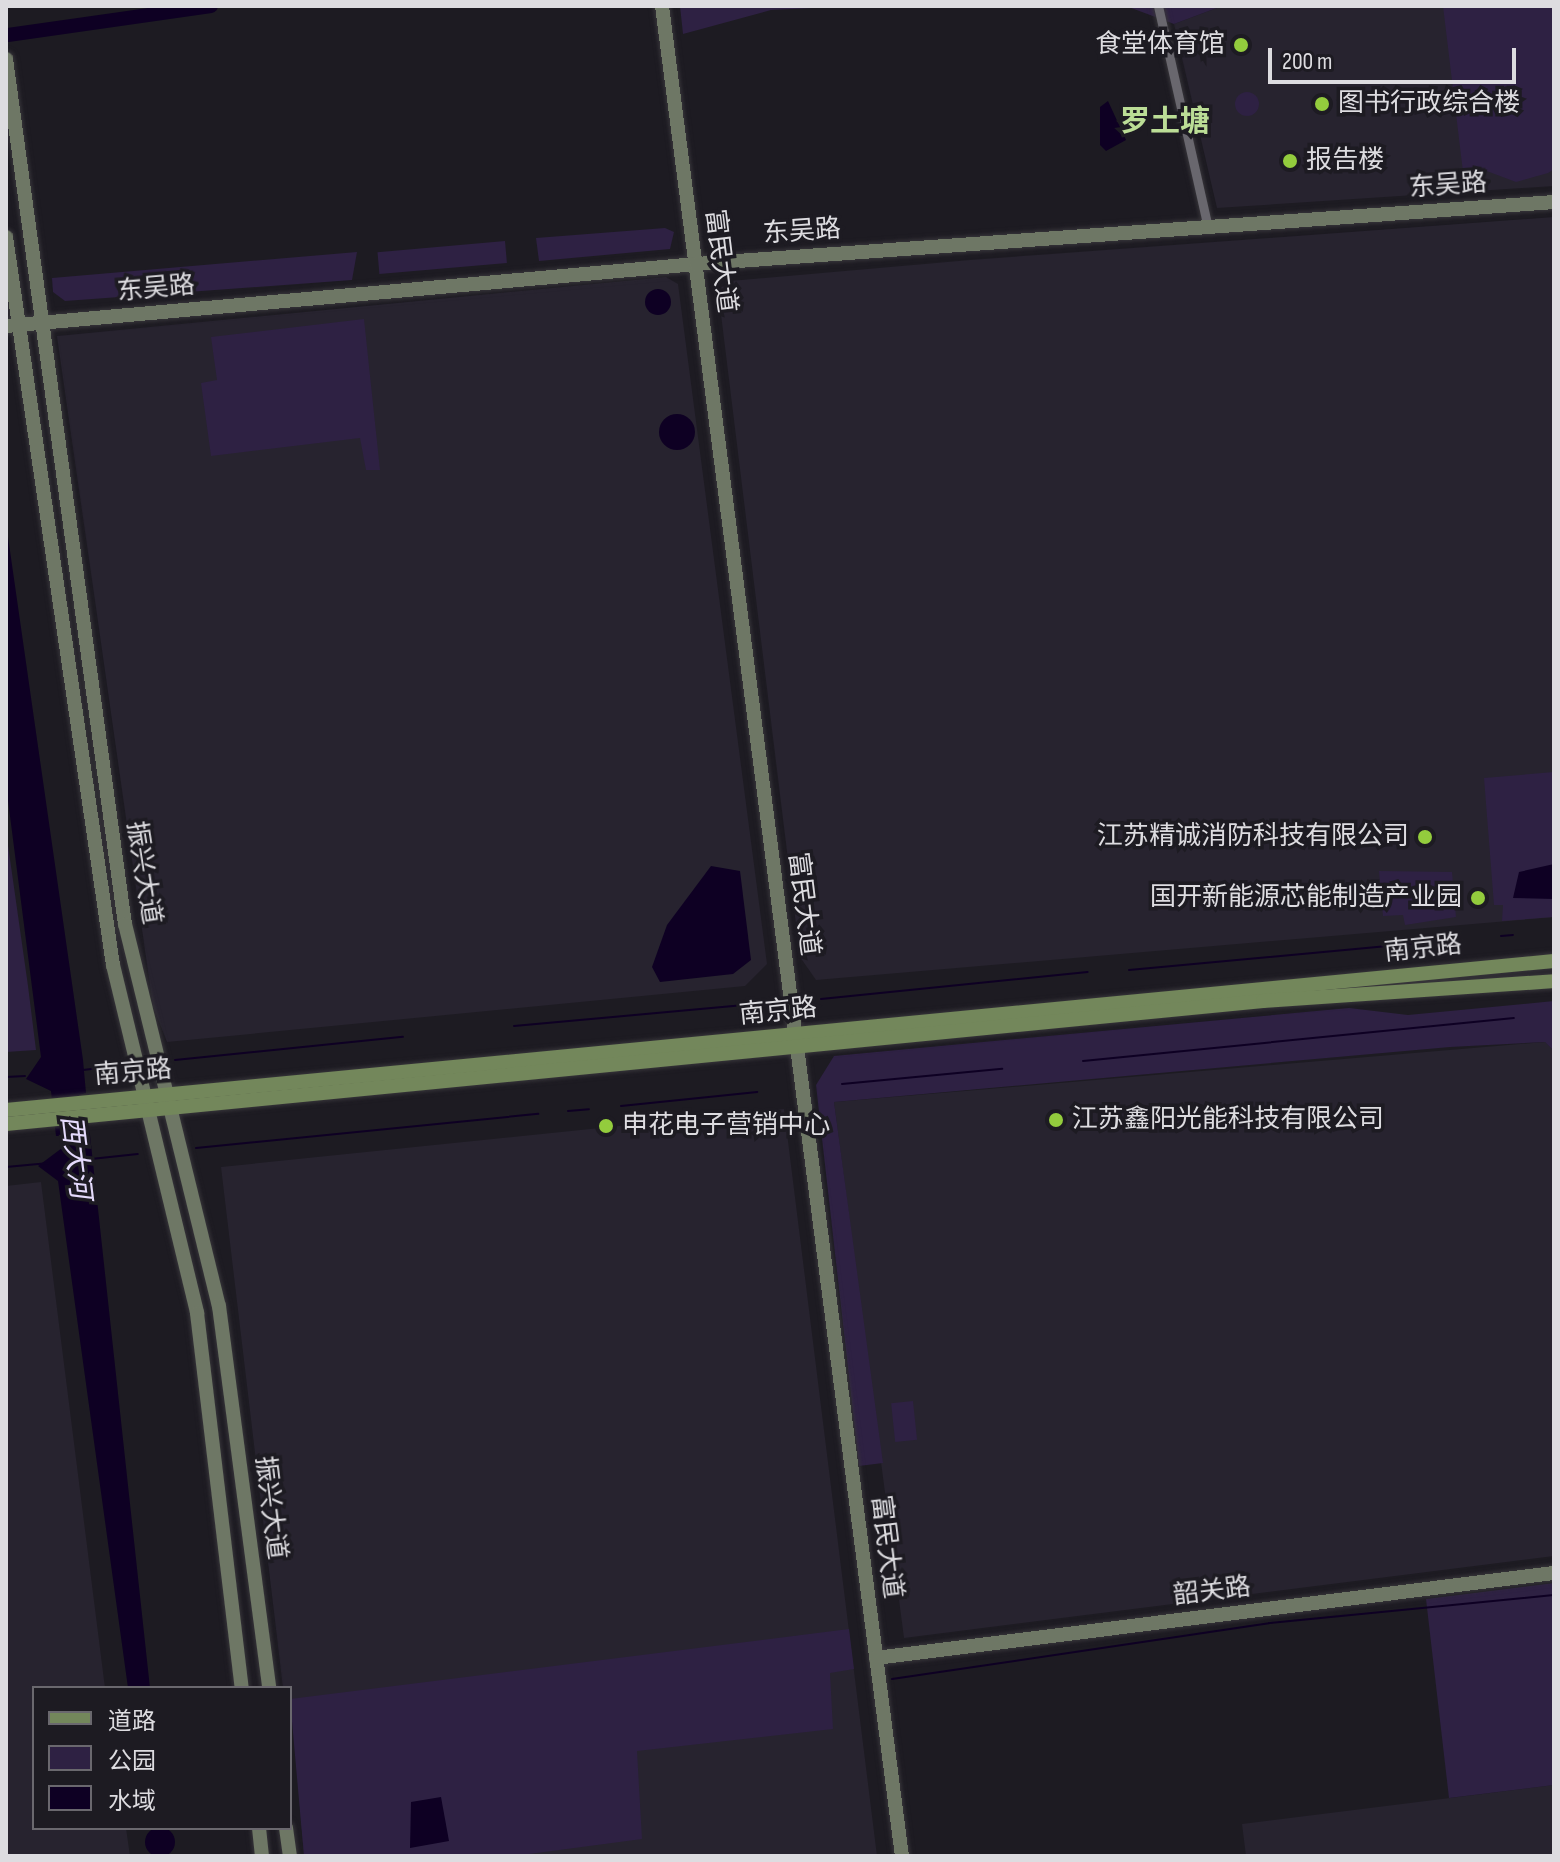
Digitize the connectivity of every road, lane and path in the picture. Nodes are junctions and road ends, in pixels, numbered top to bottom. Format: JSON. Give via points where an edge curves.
{"nodes":[{"id":1,"x":662,"y":6,"type":"edge"},
{"id":2,"x":1158,"y":6,"type":"edge"},
{"id":3,"x":6,"y":59,"type":"edge"},
{"id":4,"x":1554,"y":202,"type":"edge"},
{"id":5,"x":1208,"y":227,"type":"junction"},
{"id":6,"x":6,"y":237,"type":"edge"},
{"id":7,"x":696,"y":264,"type":"junction"},
{"id":8,"x":37,"y":323,"type":"junction"},
{"id":9,"x":12,"y":325,"type":"edge"},
{"id":10,"x":1554,"y":961,"type":"edge"},
{"id":11,"x":1554,"y":981,"type":"edge"},
{"id":12,"x":797,"y":1041,"type":"junction"},
{"id":13,"x":168,"y":1094,"type":"junction"},
{"id":14,"x":145,"y":1096,"type":"junction"},
{"id":15,"x":6,"y":1110,"type":"edge"},
{"id":16,"x":172,"y":1111,"type":"junction"},
{"id":17,"x":149,"y":1113,"type":"junction"},
{"id":18,"x":38,"y":1114,"type":"junction"},
{"id":19,"x":6,"y":1124,"type":"edge"},
{"id":20,"x":1554,"y":1573,"type":"edge"},
{"id":21,"x":876,"y":1658,"type":"junction"},
{"id":22,"x":242,"y":1686,"type":"edge"},
{"id":23,"x":269,"y":1686,"type":"edge"},
{"id":24,"x":259,"y":1830,"type":"edge"},
{"id":25,"x":286,"y":1830,"type":"edge"},
{"id":26,"x":262,"y":1856,"type":"edge"},
{"id":27,"x":290,"y":1856,"type":"edge"},
{"id":28,"x":902,"y":1856,"type":"edge"}],
"edges":[{"from":1,"to":7,"type":"street","name":"富民大道"},
{"from":2,"to":5,"type":"street"},
{"from":3,"to":8,"type":"street","name":"振兴大道"},
{"from":4,"to":5,"type":"street","name":"东吴路"},
{"from":5,"to":7,"type":"street","name":"东吴路"},
{"from":6,"to":9,"type":"street","name":"振兴大道"},
{"from":7,"to":8,"type":"street","name":"东吴路"},
{"from":7,"to":12,"type":"street","name":"富民大道"},
{"from":8,"to":9,"type":"street","name":"东吴路"},
{"from":8,"to":13,"type":"street","name":"振兴大道","via":[[125,924]]},
{"from":9,"to":14,"type":"street","name":"振兴大道","via":[[100,893]]},
{"from":10,"to":12,"type":"main road","name":"南京路"},
{"from":11,"to":12,"type":"main road","name":"南京路"},
{"from":12,"to":13,"type":"main road","name":"南京路"},
{"from":12,"to":16,"type":"main road","name":"南京路"},
{"from":12,"to":21,"type":"street","name":"富民大道"},
{"from":13,"to":14,"type":"main road","name":"南京路"},
{"from":13,"to":16,"type":"street","name":"振兴大道"},
{"from":14,"to":17,"type":"street","name":"振兴大道"},
{"from":14,"to":18,"type":"main road","name":"南京路"},
{"from":15,"to":18,"type":"main road","name":"南京路"},
{"from":16,"to":17,"type":"main road","name":"南京路"},
{"from":16,"to":23,"type":"street","name":"振兴大道","via":[[219,1306]]},
{"from":17,"to":18,"type":"main road","name":"南京路"},
{"from":17,"to":22,"type":"street","name":"振兴大道","via":[[197,1313]]},
{"from":18,"to":19,"type":"main road","name":"南京路"},
{"from":20,"to":21,"type":"street","name":"韶关路"},
{"from":21,"to":28,"type":"street","name":"富民大道"},
{"from":24,"to":26,"type":"street"},
{"from":25,"to":27,"type":"street"}]}
